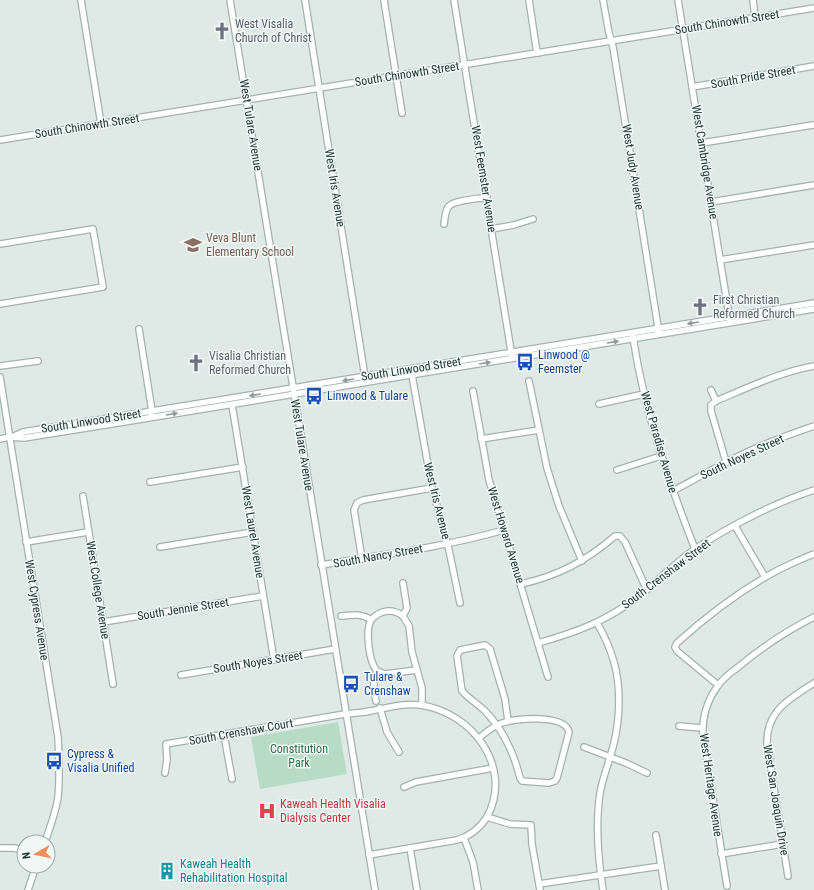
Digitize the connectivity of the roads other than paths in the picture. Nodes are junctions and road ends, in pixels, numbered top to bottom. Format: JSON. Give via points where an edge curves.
{"nodes":[{"id":1,"x":81,"y":0,"type":"edge"},
{"id":2,"x":230,"y":0,"type":"edge"},
{"id":3,"x":305,"y":0,"type":"edge"},
{"id":4,"x":384,"y":0,"type":"edge"},
{"id":5,"x":454,"y":0,"type":"edge"},
{"id":6,"x":529,"y":0,"type":"edge"},
{"id":7,"x":603,"y":0,"type":"edge"},
{"id":8,"x":678,"y":0,"type":"edge"},
{"id":9,"x":752,"y":0,"type":"edge"},
{"id":10,"x":814,"y":8,"type":"edge"},
{"id":11,"x":755,"y":17,"type":"junction"},
{"id":12,"x":683,"y":29,"type":"junction"},
{"id":13,"x":611,"y":41,"type":"junction"},
{"id":14,"x":537,"y":53,"type":"junction"},
{"id":15,"x":465,"y":64,"type":"junction"},
{"id":16,"x":814,"y":66,"type":"edge"},
{"id":17,"x":396,"y":76,"type":"junction"},
{"id":18,"x":692,"y":87,"type":"junction"},
{"id":19,"x":319,"y":88,"type":"junction"},
{"id":20,"x":247,"y":101,"type":"junction"},
{"id":21,"x":402,"y":113,"type":"dead end"},
{"id":22,"x":101,"y":124,"type":"junction"},
{"id":23,"x":813,"y":125,"type":"dead end"},
{"id":24,"x":0,"y":140,"type":"edge"},
{"id":25,"x":702,"y":143,"type":"junction"},
{"id":26,"x":814,"y":184,"type":"edge"},
{"id":27,"x":486,"y":197,"type":"junction"},
{"id":28,"x":711,"y":202,"type":"junction"},
{"id":29,"x":533,"y":219,"type":"dead end"},
{"id":30,"x":444,"y":224,"type":"dead end"},
{"id":31,"x":491,"y":229,"type":"junction"},
{"id":32,"x":0,"y":244,"type":"edge"},
{"id":33,"x":814,"y":244,"type":"edge"},
{"id":34,"x":720,"y":260,"type":"junction"},
{"id":35,"x":814,"y":303,"type":"edge"},
{"id":36,"x":0,"y":304,"type":"edge"},
{"id":37,"x":814,"y":309,"type":"edge"},
{"id":38,"x":729,"y":320,"type":"junction"},
{"id":39,"x":139,"y":329,"type":"dead end"},
{"id":40,"x":659,"y":332,"type":"junction"},
{"id":41,"x":633,"y":336,"type":"junction"},
{"id":42,"x":512,"y":356,"type":"junction"},
{"id":43,"x":38,"y":361,"type":"dead end"},
{"id":44,"x":0,"y":366,"type":"edge"},
{"id":45,"x":814,"y":366,"type":"edge"},
{"id":46,"x":412,"y":375,"type":"junction"},
{"id":47,"x":0,"y":377,"type":"edge"},
{"id":48,"x":365,"y":377,"type":"junction"},
{"id":49,"x":529,"y":381,"type":"dead end"},
{"id":50,"x":372,"y":382,"type":"junction"},
{"id":51,"x":711,"y":390,"type":"dead end"},
{"id":52,"x":473,"y":391,"type":"dead end"},
{"id":53,"x":294,"y":392,"type":"junction"},
{"id":54,"x":644,"y":394,"type":"junction"},
{"id":55,"x":223,"y":400,"type":"junction"},
{"id":56,"x":716,"y":401,"type":"junction"},
{"id":57,"x":599,"y":404,"type":"dead end"},
{"id":58,"x":232,"y":405,"type":"junction"},
{"id":59,"x":152,"y":411,"type":"junction"},
{"id":60,"x":124,"y":422,"type":"junction"},
{"id":61,"x":814,"y":426,"type":"edge"},
{"id":62,"x":539,"y":430,"type":"junction"},
{"id":63,"x":9,"y":437,"type":"junction"},
{"id":64,"x":0,"y":439,"type":"edge"},
{"id":65,"x":481,"y":439,"type":"junction"},
{"id":66,"x":661,"y":456,"type":"junction"},
{"id":67,"x":726,"y":462,"type":"junction"},
{"id":68,"x":243,"y":467,"type":"junction"},
{"id":69,"x":617,"y":470,"type":"dead end"},
{"id":70,"x":150,"y":482,"type":"dead end"},
{"id":71,"x":432,"y":488,"type":"junction"},
{"id":72,"x":814,"y":490,"type":"edge"},
{"id":73,"x":673,"y":491,"type":"junction"},
{"id":74,"x":83,"y":496,"type":"dead end"},
{"id":75,"x":735,"y":526,"type":"junction"},
{"id":76,"x":504,"y":530,"type":"junction"},
{"id":77,"x":88,"y":532,"type":"junction"},
{"id":78,"x":253,"y":532,"type":"junction"},
{"id":79,"x":26,"y":542,"type":"junction"},
{"id":80,"x":447,"y":544,"type":"junction"},
{"id":81,"x":160,"y":547,"type":"dead end"},
{"id":82,"x":695,"y":549,"type":"junction"},
{"id":83,"x":814,"y":554,"type":"edge"},
{"id":84,"x":362,"y":558,"type":"junction"},
{"id":85,"x":582,"y":561,"type":"junction"},
{"id":86,"x":321,"y":566,"type":"junction"},
{"id":87,"x":765,"y":577,"type":"junction"},
{"id":88,"x":403,"y":582,"type":"dead end"},
{"id":89,"x":521,"y":584,"type":"junction"},
{"id":90,"x":647,"y":590,"type":"junction"},
{"id":91,"x":264,"y":596,"type":"junction"},
{"id":92,"x":460,"y":603,"type":"dead end"},
{"id":93,"x":341,"y":616,"type":"dead end"},
{"id":94,"x":403,"y":616,"type":"junction"},
{"id":95,"x":814,"y":617,"type":"edge"},
{"id":96,"x":371,"y":620,"type":"junction"},
{"id":97,"x":103,"y":622,"type":"junction"},
{"id":98,"x":597,"y":623,"type":"junction"},
{"id":99,"x":538,"y":643,"type":"junction"},
{"id":100,"x":335,"y":649,"type":"junction"},
{"id":101,"x":274,"y":660,"type":"junction"},
{"id":102,"x":417,"y":670,"type":"junction"},
{"id":103,"x":377,"y":671,"type":"junction"},
{"id":104,"x":181,"y":675,"type":"dead end"},
{"id":105,"x":548,"y":678,"type":"dead end"},
{"id":106,"x":814,"y":683,"type":"edge"},
{"id":107,"x":113,"y":684,"type":"dead end"},
{"id":108,"x":718,"y":685,"type":"junction"},
{"id":109,"x":376,"y":700,"type":"dead end"},
{"id":110,"x":422,"y":705,"type":"junction"},
{"id":111,"x":380,"y":708,"type":"junction"},
{"id":112,"x":345,"y":714,"type":"junction"},
{"id":113,"x":508,"y":721,"type":"junction"},
{"id":114,"x":497,"y":725,"type":"junction"},
{"id":115,"x":679,"y":726,"type":"dead end"},
{"id":116,"x":702,"y":728,"type":"junction"},
{"id":117,"x":224,"y":734,"type":"junction"},
{"id":118,"x":478,"y":738,"type":"junction"},
{"id":119,"x":584,"y":747,"type":"dead end"},
{"id":120,"x":399,"y":752,"type":"dead end"},
{"id":121,"x":610,"y":756,"type":"junction"},
{"id":122,"x":493,"y":768,"type":"junction"},
{"id":123,"x":165,"y":773,"type":"dead end"},
{"id":124,"x":647,"y":774,"type":"dead end"},
{"id":125,"x":232,"y":779,"type":"dead end"},
{"id":126,"x":404,"y":787,"type":"dead end"},
{"id":127,"x":487,"y":817,"type":"junction"},
{"id":128,"x":48,"y":834,"type":"edge"},
{"id":129,"x":656,"y":835,"type":"dead end"},
{"id":130,"x":464,"y":838,"type":"junction"},
{"id":131,"x":783,"y":844,"type":"junction"},
{"id":132,"x":0,"y":848,"type":"edge"},
{"id":133,"x":410,"y":848,"type":"junction"},
{"id":134,"x":16,"y":849,"type":"edge"},
{"id":135,"x":721,"y":854,"type":"junction"},
{"id":136,"x":369,"y":855,"type":"junction"},
{"id":137,"x":661,"y":866,"type":"junction"},
{"id":138,"x":33,"y":874,"type":"edge"},
{"id":139,"x":601,"y":875,"type":"junction"},
{"id":140,"x":788,"y":876,"type":"dead end"},
{"id":141,"x":727,"y":886,"type":"dead end"},
{"id":142,"x":539,"y":887,"type":"edge"},
{"id":143,"x":28,"y":890,"type":"edge"},
{"id":144,"x":375,"y":890,"type":"edge"},
{"id":145,"x":417,"y":890,"type":"edge"},
{"id":146,"x":478,"y":890,"type":"edge"},
{"id":147,"x":603,"y":890,"type":"edge"},
{"id":148,"x":665,"y":890,"type":"edge"}],
"edges":[{"from":1,"to":22,"type":"street"},
{"from":2,"to":20,"type":"street","name":"West Tulare Avenue"},
{"from":3,"to":19,"type":"street","name":"West Iris Avenue"},
{"from":4,"to":17,"type":"street"},
{"from":5,"to":15,"type":"street","name":"West Feemster Avenue"},
{"from":6,"to":14,"type":"street"},
{"from":7,"to":13,"type":"street","name":"West Judy Avenue"},
{"from":8,"to":12,"type":"street","name":"West Cambridge Avenue"},
{"from":9,"to":11,"type":"street"},
{"from":10,"to":11,"type":"street","name":"South Chinowth Street"},
{"from":11,"to":12,"type":"street","name":"South Chinowth Street"},
{"from":12,"to":13,"type":"street","name":"South Chinowth Street"},
{"from":12,"to":18,"type":"street","name":"West Cambridge Avenue"},
{"from":13,"to":14,"type":"street","name":"South Chinowth Street"},
{"from":13,"to":40,"type":"street","name":"West Judy Avenue"},
{"from":14,"to":15,"type":"street","name":"South Chinowth Street"},
{"from":15,"to":17,"type":"street","name":"South Chinowth Street"},
{"from":15,"to":27,"type":"street","name":"West Feemster Avenue"},
{"from":16,"to":18,"type":"street","name":"South Pride Street"},
{"from":17,"to":19,"type":"street","name":"South Chinowth Street"},
{"from":17,"to":21,"type":"street"},
{"from":18,"to":25,"type":"street","name":"West Cambridge Avenue"},
{"from":19,"to":20,"type":"street","name":"South Chinowth Street"},
{"from":19,"to":48,"type":"street","name":"West Iris Avenue"},
{"from":20,"to":22,"type":"street","name":"South Chinowth Street"},
{"from":20,"to":53,"type":"street","name":"West Tulare Avenue"},
{"from":22,"to":24,"type":"street","name":"South Chinowth Street"},
{"from":23,"to":25,"type":"street"},
{"from":25,"to":28,"type":"street","name":"West Cambridge Avenue"},
{"from":26,"to":28,"type":"street"},
{"from":27,"to":30,"type":"street","via":[[449,206]]},
{"from":27,"to":31,"type":"street","name":"West Feemster Avenue"},
{"from":28,"to":34,"type":"street","name":"West Cambridge Avenue"},
{"from":29,"to":31,"type":"street"},
{"from":31,"to":42,"type":"street","name":"West Feemster Avenue"},
{"from":32,"to":36,"type":"street","via":[[93,229],[103,287]]},
{"from":33,"to":34,"type":"street"},
{"from":34,"to":38,"type":"street","name":"West Cambridge Avenue"},
{"from":35,"to":38,"type":"street","name":"South Linwood Street"},
{"from":37,"to":38,"type":"street","name":"South Linwood Street"},
{"from":38,"to":40,"type":"street","name":"South Linwood Street"},
{"from":39,"to":59,"type":"street"},
{"from":40,"to":41,"type":"street","name":"South Linwood Street"},
{"from":41,"to":42,"type":"street","name":"South Linwood Street"},
{"from":41,"to":54,"type":"street","name":"West Paradise Avenue"},
{"from":46,"to":42,"type":"street","name":"South Linwood Street","one_way":true},
{"from":42,"to":48,"type":"street","name":"South Linwood Street"},
{"from":43,"to":44,"type":"street"},
{"from":45,"to":56,"type":"street","via":[[781,375]]},
{"from":46,"to":50,"type":"street","name":"South Linwood Street"},
{"from":46,"to":71,"type":"street","name":"West Iris Avenue"},
{"from":47,"to":63,"type":"street","name":"West Cypress Avenue"},
{"from":48,"to":50,"type":"street"},
{"from":48,"to":53,"type":"street","name":"South Linwood Street","one_way":true},
{"from":49,"to":62,"type":"street"},
{"from":50,"to":53,"type":"street","name":"South Linwood Street"},
{"from":51,"to":56,"type":"street"},
{"from":52,"to":65,"type":"street","name":"West Howard Avenue"},
{"from":53,"to":55,"type":"street","name":"South Linwood Street","one_way":true},
{"from":53,"to":58,"type":"street","name":"South Linwood Street"},
{"from":53,"to":86,"type":"street","name":"West Tulare Avenue"},
{"from":54,"to":57,"type":"street"},
{"from":54,"to":66,"type":"street","name":"West Paradise Avenue"},
{"from":55,"to":58,"type":"street","via":[[230,401]]},
{"from":55,"to":59,"type":"street","name":"South Linwood Street"},
{"from":56,"to":67,"type":"street","via":[[711,405],[711,411]]},
{"from":60,"to":58,"type":"street","name":"South Linwood Street","one_way":true},
{"from":58,"to":68,"type":"street","name":"West Laurel Avenue"},
{"from":59,"to":60,"type":"street","via":[[150,415]]},
{"from":59,"to":63,"type":"street","name":"South Linwood Street","via":[[23,432]]},
{"from":60,"to":63,"type":"street","name":"South Linwood Street","via":[[24,438]]},
{"from":61,"to":67,"type":"street","name":"South Noyes Street"},
{"from":62,"to":65,"type":"street"},
{"from":62,"to":85,"type":"street","via":[[559,506]]},
{"from":63,"to":64,"type":"street","name":"South Linwood Street"},
{"from":63,"to":79,"type":"street","name":"West Cypress Avenue"},
{"from":65,"to":76,"type":"street","name":"West Howard Avenue","via":[[489,480]]},
{"from":66,"to":69,"type":"street"},
{"from":66,"to":73,"type":"street","name":"West Paradise Avenue"},
{"from":67,"to":73,"type":"street","name":"South Noyes Street"},
{"from":68,"to":70,"type":"street"},
{"from":68,"to":78,"type":"street","name":"West Laurel Avenue"},
{"from":71,"to":80,"type":"street","name":"West Iris Avenue"},
{"from":71,"to":84,"type":"street","via":[[357,502],[354,510]]},
{"from":72,"to":75,"type":"street","name":"South Crenshaw Street","via":[[778,504]]},
{"from":73,"to":82,"type":"street","name":"West Paradise Avenue"},
{"from":74,"to":77,"type":"street","name":"West College Avenue"},
{"from":75,"to":82,"type":"street","name":"South Crenshaw Street"},
{"from":75,"to":87,"type":"street"},
{"from":76,"to":80,"type":"street","name":"South Nancy Street"},
{"from":76,"to":89,"type":"street","name":"West Howard Avenue"},
{"from":77,"to":79,"type":"street"},
{"from":77,"to":97,"type":"street","name":"West College Avenue"},
{"from":78,"to":81,"type":"street"},
{"from":78,"to":91,"type":"street","name":"West Laurel Avenue"},
{"from":79,"to":128,"type":"street","name":"West Cypress Avenue","via":[[58,737],[58,798]]},
{"from":80,"to":84,"type":"street","name":"South Nancy Street"},
{"from":80,"to":92,"type":"street","name":"West Iris Avenue"},
{"from":82,"to":90,"type":"street","name":"South Crenshaw Street"},
{"from":83,"to":87,"type":"street"},
{"from":84,"to":86,"type":"street","name":"South Nancy Street"},
{"from":85,"to":89,"type":"street","via":[[544,578]]},
{"from":85,"to":90,"type":"street","via":[[615,536],[620,536]]},
{"from":86,"to":100,"type":"street","name":"West Tulare Avenue"},
{"from":87,"to":108,"type":"street","via":[[706,617],[675,647],[676,651]]},
{"from":88,"to":94,"type":"street","via":[[406,608]]},
{"from":89,"to":99,"type":"street","name":"West Howard Avenue"},
{"from":90,"to":98,"type":"street","name":"South Crenshaw Street"},
{"from":91,"to":97,"type":"street","name":"South Jennie Street"},
{"from":91,"to":101,"type":"street","name":"West Laurel Avenue"},
{"from":93,"to":96,"type":"street","via":[[362,615]]},
{"from":94,"to":96,"type":"street","via":[[398,612],[388,611],[380,612]]},
{"from":94,"to":102,"type":"street","via":[[409,626]]},
{"from":95,"to":108,"type":"street","via":[[753,654]]},
{"from":96,"to":103,"type":"street","via":[[368,634],[372,663]]},
{"from":97,"to":107,"type":"street","name":"West College Avenue"},
{"from":98,"to":99,"type":"street","name":"South Crenshaw Street","via":[[568,635]]},
{"from":98,"to":121,"type":"street","via":[[614,662],[617,682],[617,728]]},
{"from":99,"to":105,"type":"street","name":"West Howard Avenue"},
{"from":100,"to":101,"type":"street","name":"South Noyes Street"},
{"from":100,"to":112,"type":"street","name":"West Tulare Avenue"},
{"from":101,"to":104,"type":"street","name":"South Noyes Street"},
{"from":102,"to":103,"type":"street","via":[[385,674]]},
{"from":102,"to":110,"type":"street","via":[[422,688]]},
{"from":103,"to":109,"type":"street","via":[[374,679]]},
{"from":106,"to":131,"type":"street","name":"West San Joaquin Drive","via":[[780,707],[769,725],[767,744]]},
{"from":108,"to":116,"type":"street","name":"West Heritage Avenue","via":[[710,700]]},
{"from":110,"to":111,"type":"street","via":[[401,704]]},
{"from":110,"to":118,"type":"street","via":[[439,709],[457,718]]},
{"from":111,"to":112,"type":"street"},
{"from":111,"to":120,"type":"street","via":[[388,732]]},
{"from":112,"to":117,"type":"street","name":"South Crenshaw Court"},
{"from":112,"to":136,"type":"street","name":"West Tulare Avenue"},
{"from":113,"to":114,"type":"street"},
{"from":113,"to":114,"type":"street","via":[[506,699],[490,649],[485,646],[460,650],[457,656],[462,691]]},
{"from":113,"to":114,"type":"street","via":[[544,719],[564,724],[568,728],[555,781],[522,781],[512,750]]},
{"from":114,"to":118,"type":"street"},
{"from":115,"to":116,"type":"street"},
{"from":116,"to":135,"type":"street","name":"West Heritage Avenue"},
{"from":117,"to":123,"type":"street","name":"South Crenshaw Court","via":[[166,744]]},
{"from":117,"to":125,"type":"street"},
{"from":118,"to":122,"type":"street"},
{"from":119,"to":121,"type":"street"},
{"from":121,"to":124,"type":"street"},
{"from":121,"to":139,"type":"street","via":[[599,805],[598,851]]},
{"from":122,"to":126,"type":"street","via":[[416,782]]},
{"from":122,"to":127,"type":"street","via":[[495,794]]},
{"from":127,"to":130,"type":"street"},
{"from":127,"to":142,"type":"street","via":[[510,824],[531,825]]},
{"from":129,"to":137,"type":"street"},
{"from":130,"to":133,"type":"street"},
{"from":130,"to":146,"type":"street","via":[[473,862]]},
{"from":131,"to":135,"type":"street"},
{"from":131,"to":140,"type":"street","name":"West San Joaquin Drive"},
{"from":132,"to":134,"type":"street"},
{"from":133,"to":136,"type":"street"},
{"from":133,"to":145,"type":"street"},
{"from":135,"to":141,"type":"street","name":"West Heritage Avenue"},
{"from":136,"to":144,"type":"street","name":"West Tulare Avenue"},
{"from":137,"to":139,"type":"street"},
{"from":137,"to":148,"type":"street"},
{"from":138,"to":143,"type":"street"},
{"from":139,"to":142,"type":"street"},
{"from":139,"to":147,"type":"street"}]}
